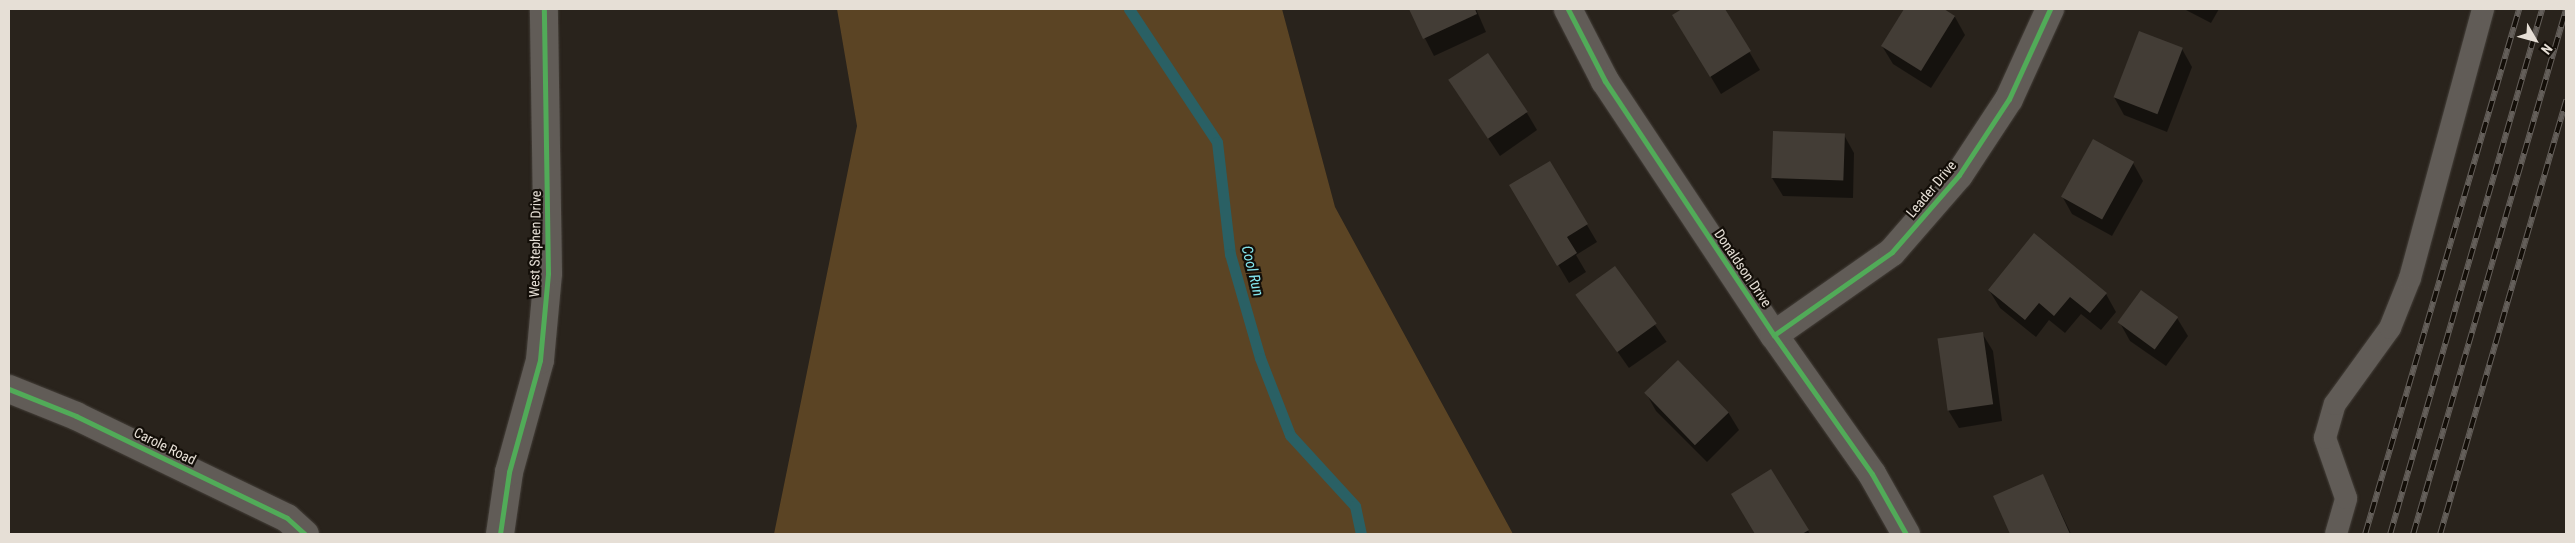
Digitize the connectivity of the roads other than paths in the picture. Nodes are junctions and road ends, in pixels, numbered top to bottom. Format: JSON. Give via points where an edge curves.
{"nodes":[{"id":1,"x":544,"y":9,"type":"edge"},
{"id":2,"x":1568,"y":9,"type":"edge"},
{"id":3,"x":2050,"y":9,"type":"edge"},
{"id":4,"x":2483,"y":9,"type":"edge"},
{"id":5,"x":1774,"y":335,"type":"junction"},
{"id":6,"x":9,"y":390,"type":"edge"},
{"id":7,"x":305,"y":534,"type":"edge"},
{"id":8,"x":500,"y":534,"type":"edge"},
{"id":9,"x":1906,"y":534,"type":"edge"},
{"id":10,"x":2336,"y":534,"type":"edge"}],
"edges":[{"from":1,"to":8,"type":"street","name":"West Stephen Drive","via":[[548,273],[540,360],[510,472]]},
{"from":2,"to":5,"type":"street","name":"Donaldson Drive","via":[[1605,81]]},
{"from":3,"to":5,"type":"street","name":"Leader Drive","via":[[2009,99],[1959,175],[1892,252]]},
{"from":4,"to":10,"type":"lane","via":[[2410,278],[2390,328],[2336,404],[2326,438],[2346,498]]},
{"from":5,"to":9,"type":"street","name":"Donaldson Drive","via":[[1872,474]]},
{"from":6,"to":7,"type":"street","name":"Carole Road","via":[[76,416],[287,518]]}]}
